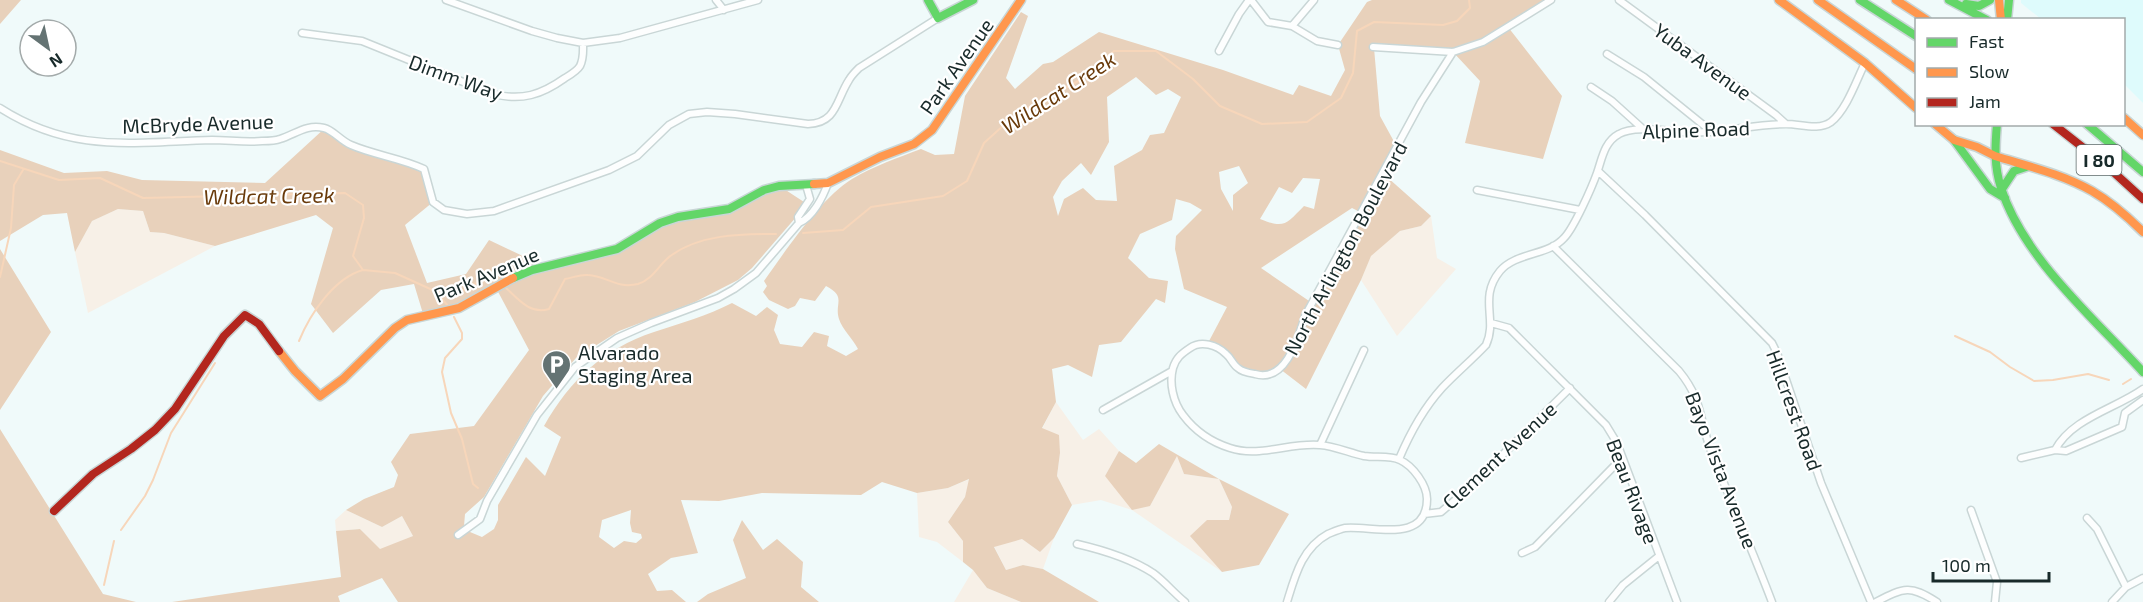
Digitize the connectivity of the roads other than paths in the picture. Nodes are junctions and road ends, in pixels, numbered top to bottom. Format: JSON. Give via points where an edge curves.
{"nodes":[{"id":1,"x":446,"y":0,"type":"edge"},
{"id":2,"x":716,"y":0,"type":"edge"},
{"id":3,"x":758,"y":0,"type":"edge"},
{"id":4,"x":928,"y":0,"type":"edge"},
{"id":5,"x":973,"y":0,"type":"edge"},
{"id":6,"x":1021,"y":0,"type":"edge"},
{"id":7,"x":1250,"y":0,"type":"edge"},
{"id":8,"x":1314,"y":0,"type":"edge"},
{"id":9,"x":1551,"y":0,"type":"edge"},
{"id":10,"x":1619,"y":0,"type":"edge"},
{"id":11,"x":1779,"y":0,"type":"edge"},
{"id":12,"x":1818,"y":0,"type":"edge"},
{"id":13,"x":1860,"y":0,"type":"edge"},
{"id":14,"x":1896,"y":0,"type":"edge"},
{"id":15,"x":1951,"y":0,"type":"edge"},
{"id":16,"x":1990,"y":0,"type":"edge"},
{"id":17,"x":1999,"y":0,"type":"edge"},
{"id":18,"x":2009,"y":0,"type":"edge"},
{"id":19,"x":724,"y":10,"type":"junction"},
{"id":20,"x":938,"y":18,"type":"junction"},
{"id":21,"x":1924,"y":18,"type":"edge"},
{"id":22,"x":1983,"y":18,"type":"edge"},
{"id":23,"x":2000,"y":18,"type":"edge"},
{"id":24,"x":2007,"y":18,"type":"edge"},
{"id":25,"x":1292,"y":26,"type":"junction"},
{"id":26,"x":302,"y":33,"type":"dead end"},
{"id":27,"x":1915,"y":35,"type":"edge"},
{"id":28,"x":583,"y":43,"type":"junction"},
{"id":29,"x":1338,"y":45,"type":"dead end"},
{"id":30,"x":1373,"y":47,"type":"dead end"},
{"id":31,"x":1219,"y":51,"type":"dead end"},
{"id":32,"x":1453,"y":52,"type":"junction"},
{"id":33,"x":1607,"y":54,"type":"dead end"},
{"id":34,"x":1865,"y":63,"type":"junction"},
{"id":35,"x":1915,"y":68,"type":"edge"},
{"id":36,"x":1592,"y":87,"type":"dead end"},
{"id":37,"x":1915,"y":106,"type":"edge"},
{"id":38,"x":0,"y":108,"type":"edge"},
{"id":39,"x":2125,"y":119,"type":"edge"},
{"id":40,"x":1786,"y":124,"type":"junction"},
{"id":41,"x":1937,"y":126,"type":"edge"},
{"id":42,"x":1997,"y":126,"type":"edge"},
{"id":43,"x":2056,"y":126,"type":"edge"},
{"id":44,"x":2088,"y":126,"type":"edge"},
{"id":45,"x":1643,"y":129,"type":"junction"},
{"id":46,"x":1712,"y":132,"type":"junction"},
{"id":47,"x":2143,"y":135,"type":"edge"},
{"id":48,"x":1954,"y":140,"type":"junction"},
{"id":49,"x":1995,"y":156,"type":"junction"},
{"id":50,"x":2027,"y":166,"type":"junction"},
{"id":51,"x":1598,"y":171,"type":"junction"},
{"id":52,"x":2143,"y":172,"type":"edge"},
{"id":53,"x":828,"y":183,"type":"junction"},
{"id":54,"x":806,"y":185,"type":"junction"},
{"id":55,"x":1477,"y":190,"type":"dead end"},
{"id":56,"x":2004,"y":194,"type":"junction"},
{"id":57,"x":810,"y":199,"type":"junction"},
{"id":58,"x":2143,"y":199,"type":"edge"},
{"id":59,"x":817,"y":204,"type":"junction"},
{"id":60,"x":1580,"y":210,"type":"junction"},
{"id":61,"x":799,"y":223,"type":"junction"},
{"id":62,"x":2143,"y":232,"type":"edge"},
{"id":63,"x":1553,"y":246,"type":"junction"},
{"id":64,"x":1491,"y":323,"type":"junction"},
{"id":65,"x":1364,"y":350,"type":"dead end"},
{"id":66,"x":1172,"y":371,"type":"junction"},
{"id":67,"x":2143,"y":372,"type":"edge"},
{"id":68,"x":1570,"y":388,"type":"junction"},
{"id":69,"x":2143,"y":389,"type":"edge"},
{"id":70,"x":2143,"y":400,"type":"edge"},
{"id":71,"x":1103,"y":410,"type":"dead end"},
{"id":72,"x":1320,"y":445,"type":"junction"},
{"id":73,"x":2055,"y":450,"type":"junction"},
{"id":74,"x":1622,"y":458,"type":"junction"},
{"id":75,"x":2021,"y":458,"type":"dead end"},
{"id":76,"x":1399,"y":459,"type":"junction"},
{"id":77,"x":1971,"y":510,"type":"dead end"},
{"id":78,"x":54,"y":511,"type":"dead end"},
{"id":79,"x":1424,"y":514,"type":"junction"},
{"id":80,"x":2087,"y":518,"type":"dead end"},
{"id":81,"x":458,"y":535,"type":"dead end"},
{"id":82,"x":1077,"y":544,"type":"dead end"},
{"id":83,"x":1522,"y":554,"type":"dead end"},
{"id":84,"x":1659,"y":556,"type":"junction"},
{"id":85,"x":2143,"y":578,"type":"edge"},
{"id":86,"x":2126,"y":587,"type":"junction"},
{"id":87,"x":1185,"y":602,"type":"edge"},
{"id":88,"x":1287,"y":602,"type":"edge"},
{"id":89,"x":1609,"y":602,"type":"edge"},
{"id":90,"x":1677,"y":602,"type":"edge"},
{"id":91,"x":1772,"y":602,"type":"edge"},
{"id":92,"x":1871,"y":602,"type":"edge"},
{"id":93,"x":1876,"y":602,"type":"edge"},
{"id":94,"x":1937,"y":602,"type":"edge"},
{"id":95,"x":1995,"y":602,"type":"edge"},
{"id":96,"x":2112,"y":602,"type":"edge"}],
"edges":[{"from":1,"to":28,"type":"street","via":[[532,31]]},
{"from":2,"to":19,"type":"street"},
{"from":3,"to":19,"type":"street"},
{"from":4,"to":20,"type":"main road"},
{"from":5,"to":20,"type":"main road","name":"McBryde Avenue"},
{"from":6,"to":53,"type":"main road","name":"Park Avenue","via":[[932,130],[914,144]]},
{"from":7,"to":25,"type":"street","via":[[1268,22]]},
{"from":7,"to":31,"type":"street"},
{"from":8,"to":25,"type":"street"},
{"from":9,"to":32,"type":"street","via":[[1483,42]]},
{"from":10,"to":40,"type":"street","name":"Yuba Avenue"},
{"from":11,"to":34,"type":"main road"},
{"from":12,"to":35,"type":"main road"},
{"from":13,"to":27,"type":"main road"},
{"from":14,"to":21,"type":"main road"},
{"from":15,"to":16,"type":"main road","via":[[1976,7]]},
{"from":15,"to":22,"type":"main road"},
{"from":17,"to":23,"type":"main road"},
{"from":18,"to":24,"type":"main road"},
{"from":19,"to":28,"type":"street","via":[[620,38]]},
{"from":20,"to":38,"type":"street","name":"McBryde Avenue","via":[[859,68],[832,114],[817,124],[707,112],[689,114],[669,125],[637,156],[609,170],[494,211],[467,214],[444,210],[433,202],[424,169],[350,145],[325,128],[304,128],[280,139],[260,142],[98,143],[52,134]]},
{"from":25,"to":29,"type":"street","via":[[1317,41]]},
{"from":26,"to":28,"type":"street","name":"Dimm Way","via":[[362,41],[510,98],[543,91],[578,69]]},
{"from":30,"to":32,"type":"street"},
{"from":32,"to":66,"type":"street","name":"North Arlington Boulevard","via":[[1421,102],[1280,369],[1262,376],[1238,369],[1225,352],[1208,343],[1193,345],[1177,358]]},
{"from":33,"to":46,"type":"street","via":[[1644,77]]},
{"from":34,"to":37,"type":"main road"},
{"from":34,"to":40,"type":"street","name":"Alpine Road","via":[[1839,114],[1829,123],[1814,127]]},
{"from":36,"to":45,"type":"street"},
{"from":39,"to":47,"type":"main road"},
{"from":40,"to":46,"type":"street","name":"Alpine Road"},
{"from":41,"to":48,"type":"main road"},
{"from":42,"to":49,"type":"main road"},
{"from":43,"to":58,"type":"main road","number":"I 80"},
{"from":44,"to":52,"type":"main road","number":"I 80"},
{"from":45,"to":46,"type":"street","name":"Alpine Road"},
{"from":45,"to":51,"type":"street","name":"Alpine Road","via":[[1619,134],[1600,158]]},
{"from":48,"to":49,"type":"main road"},
{"from":48,"to":56,"type":"main road","via":[[1990,189]]},
{"from":49,"to":50,"type":"main road"},
{"from":49,"to":56,"type":"main road"},
{"from":50,"to":56,"type":"main road","via":[[2013,171]]},
{"from":50,"to":62,"type":"main road","via":[[2091,191],[2122,211]]},
{"from":51,"to":60,"type":"street","name":"Alpine Road"},
{"from":51,"to":92,"type":"street","name":"Hillcrest Road","via":[[1772,343],[1821,483]]},
{"from":53,"to":54,"type":"main road","name":"Park Avenue"},
{"from":53,"to":59,"type":"street"},
{"from":54,"to":57,"type":"street"},
{"from":54,"to":78,"type":"main road","name":"Park Avenue","via":[[779,186],[729,208],[660,223],[617,249],[544,266],[504,282],[459,308],[400,323],[320,396],[259,324],[245,315],[224,336],[175,409],[131,449],[93,474]]},
{"from":55,"to":60,"type":"street"},
{"from":56,"to":67,"type":"main road","via":[[2026,239]]},
{"from":57,"to":59,"type":"street"},
{"from":57,"to":61,"type":"street","via":[[798,217]]},
{"from":59,"to":61,"type":"street"},
{"from":60,"to":63,"type":"street","name":"Alpine Road","via":[[1565,237]]},
{"from":61,"to":81,"type":"street","via":[[756,273],[734,289],[633,330],[575,367],[532,423],[480,519]]},
{"from":63,"to":64,"type":"street","name":"Alpine Road","via":[[1501,270],[1491,287]]},
{"from":63,"to":91,"type":"street","name":"Bayo Vista Avenue","via":[[1692,387],[1710,448]]},
{"from":64,"to":68,"type":"street","name":"Beau Rivage","via":[[1509,328]]},
{"from":64,"to":76,"type":"street","name":"Alpine Road","via":[[1486,345],[1424,411]]},
{"from":65,"to":72,"type":"street"},
{"from":66,"to":71,"type":"street"},
{"from":66,"to":72,"type":"street","via":[[1172,393],[1179,411],[1192,427],[1209,438],[1231,449],[1259,452]]},
{"from":68,"to":74,"type":"street","name":"Beau Rivage","via":[[1606,425]]},
{"from":68,"to":79,"type":"street","name":"Clement Avenue","via":[[1467,490],[1441,512]]},
{"from":69,"to":73,"type":"street","via":[[2076,428]]},
{"from":70,"to":73,"type":"street","via":[[2125,413],[2122,427],[2066,451]]},
{"from":72,"to":76,"type":"street","via":[[1367,457]]},
{"from":73,"to":75,"type":"street"},
{"from":74,"to":83,"type":"street","via":[[1535,546]]},
{"from":74,"to":84,"type":"street","name":"Beau Rivage"},
{"from":76,"to":79,"type":"street","via":[[1424,486]]},
{"from":77,"to":95,"type":"street","via":[[1997,582]]},
{"from":79,"to":88,"type":"street","via":[[1415,525],[1396,531],[1345,528],[1328,534],[1312,547],[1297,569]]},
{"from":80,"to":86,"type":"street","via":[[2097,529]]},
{"from":82,"to":87,"type":"street","via":[[1134,563],[1154,574]]},
{"from":84,"to":89,"type":"street","via":[[1623,585]]},
{"from":84,"to":90,"type":"street","name":"Beau Rivage"},
{"from":85,"to":86,"type":"street"},
{"from":86,"to":96,"type":"street"},
{"from":93,"to":94,"type":"street","via":[[1905,590],[1918,590]]}]}
